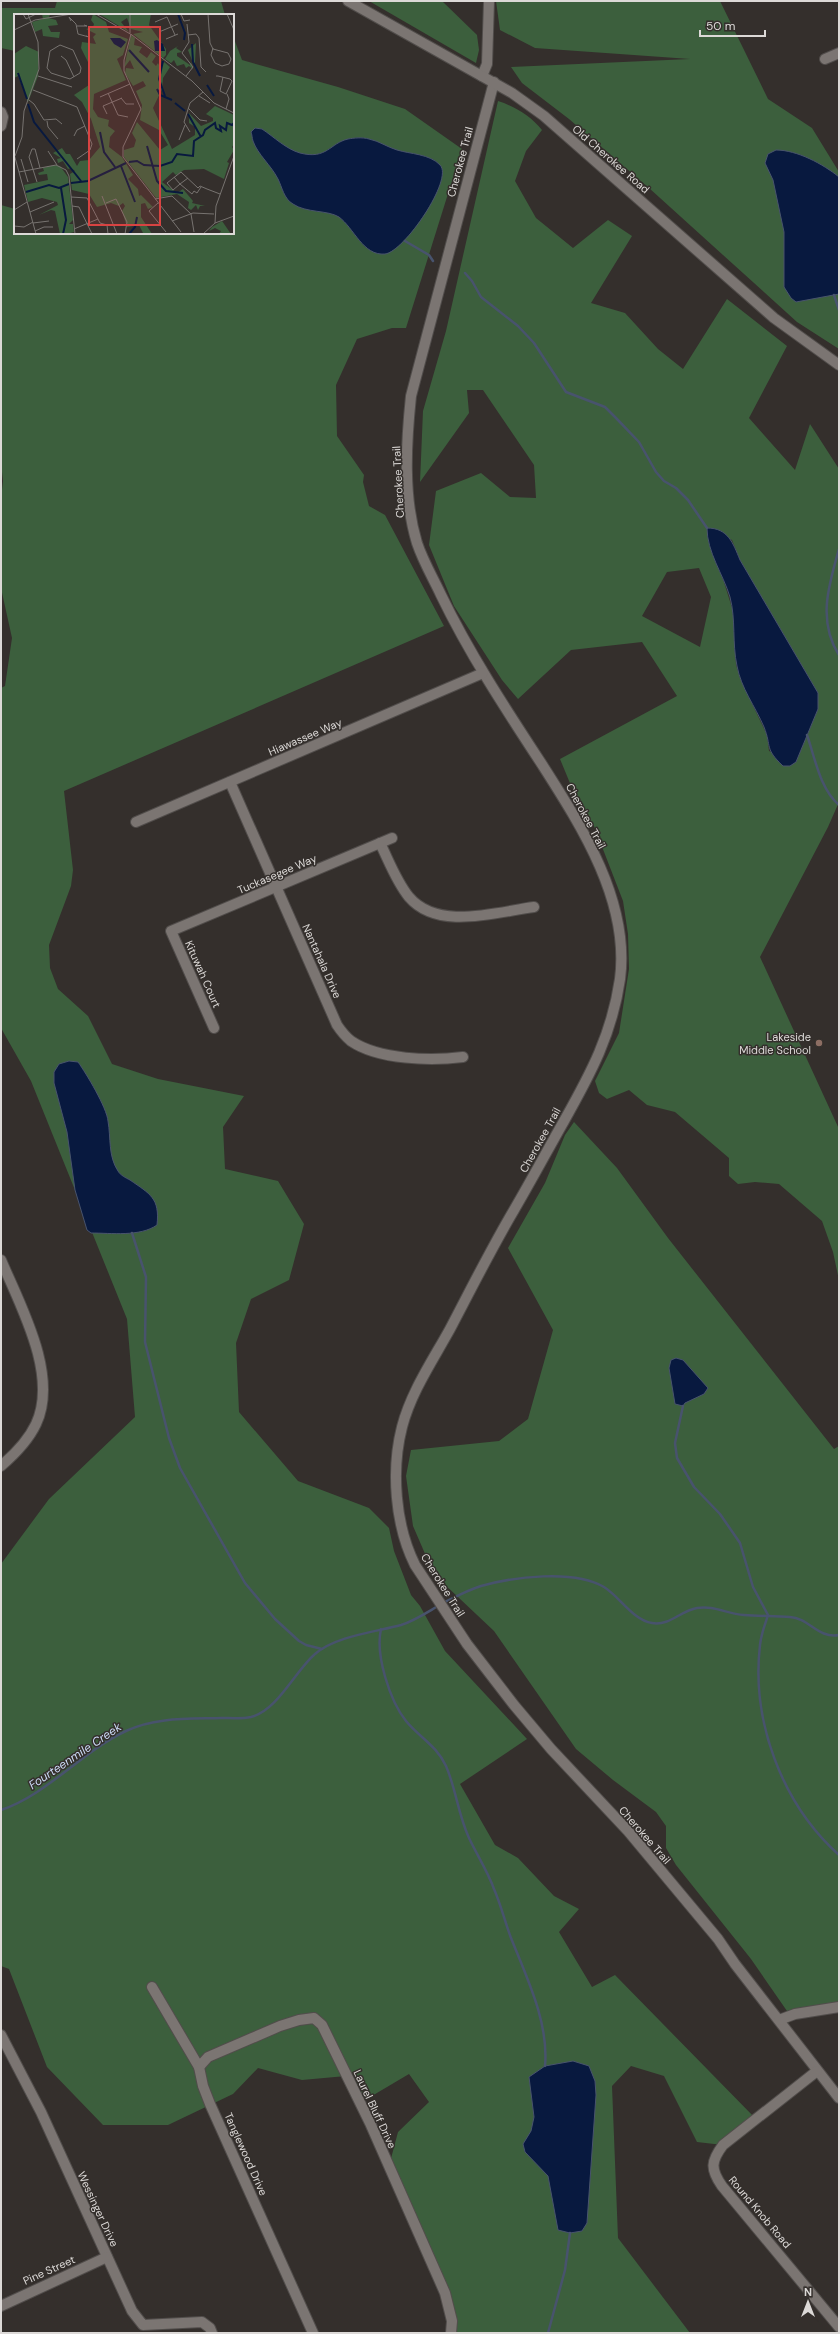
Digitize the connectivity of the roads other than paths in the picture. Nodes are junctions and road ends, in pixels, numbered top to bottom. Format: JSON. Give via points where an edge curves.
{"nodes":[{"id":1,"x":348,"y":1,"type":"edge"},
{"id":2,"x":489,"y":1,"type":"edge"},
{"id":3,"x":839,"y":53,"type":"edge"},
{"id":4,"x":825,"y":59,"type":"dead end"},
{"id":5,"x":482,"y":76,"type":"junction"},
{"id":6,"x":494,"y":82,"type":"junction"},
{"id":7,"x":1,"y":112,"type":"edge"},
{"id":8,"x":1,"y":126,"type":"edge"},
{"id":9,"x":839,"y":365,"type":"edge"},
{"id":10,"x":483,"y":673,"type":"junction"},
{"id":11,"x":230,"y":782,"type":"junction"},
{"id":12,"x":136,"y":822,"type":"dead end"},
{"id":13,"x":392,"y":838,"type":"dead end"},
{"id":14,"x":380,"y":843,"type":"junction"},
{"id":15,"x":276,"y":887,"type":"junction"},
{"id":16,"x":534,"y":907,"type":"dead end"},
{"id":17,"x":171,"y":931,"type":"joint"},
{"id":18,"x":214,"y":1028,"type":"dead end"},
{"id":19,"x":463,"y":1057,"type":"dead end"},
{"id":20,"x":1,"y":1260,"type":"edge"},
{"id":21,"x":1,"y":1466,"type":"edge"},
{"id":22,"x":152,"y":1987,"type":"dead end"},
{"id":23,"x":839,"y":2007,"type":"edge"},
{"id":24,"x":779,"y":2020,"type":"junction"},
{"id":25,"x":1,"y":2035,"type":"edge"},
{"id":26,"x":199,"y":2067,"type":"junction"},
{"id":27,"x":817,"y":2071,"type":"junction"},
{"id":28,"x":839,"y":2098,"type":"edge"},
{"id":29,"x":107,"y":2257,"type":"junction"},
{"id":30,"x":1,"y":2306,"type":"edge"},
{"id":31,"x":839,"y":2327,"type":"edge"},
{"id":32,"x":212,"y":2333,"type":"edge"},
{"id":33,"x":313,"y":2333,"type":"edge"},
{"id":34,"x":451,"y":2333,"type":"edge"}],
"edges":[{"from":1,"to":5,"type":"street","name":"Old Cherokee Road"},
{"from":2,"to":5,"type":"street","via":[[486,64]]},
{"from":3,"to":4,"type":"street"},
{"from":5,"to":6,"type":"street","name":"Old Cherokee Road"},
{"from":6,"to":9,"type":"street","name":"Old Cherokee Road","via":[[544,116],[774,318]]},
{"from":6,"to":10,"type":"street","name":"Cherokee Trail","via":[[411,396],[408,428],[408,481],[416,539],[454,622]]},
{"from":7,"to":8,"type":"street"},
{"from":10,"to":11,"type":"street","name":"Hiawassee Way"},
{"from":10,"to":24,"type":"street","name":"Cherokee Trail","via":[[566,803],[599,866],[618,920],[621,968],[606,1037],[588,1079],[427,1371],[402,1427],[397,1468],[400,1515],[408,1552],[455,1627],[551,1749],[628,1831],[718,1938]]},
{"from":11,"to":12,"type":"street","name":"Hiawassee Way"},
{"from":11,"to":15,"type":"street","name":"Nantahala Drive"},
{"from":13,"to":14,"type":"street","name":"Tuckasegee Way"},
{"from":14,"to":15,"type":"street","name":"Tuckasegee Way"},
{"from":14,"to":16,"type":"street","via":[[402,887],[414,902],[426,910],[448,916],[464,916]]},
{"from":15,"to":17,"type":"street","name":"Tuckasegee Way"},
{"from":15,"to":19,"type":"street","name":"Nantahala Drive","via":[[337,1025],[350,1041],[361,1047],[392,1055],[440,1059]]},
{"from":17,"to":18,"type":"street","name":"Kituwah Court"},
{"from":20,"to":21,"type":"street","via":[[35,1340],[42,1378],[40,1415],[36,1424],[25,1442]]},
{"from":22,"to":26,"type":"street","name":"Tanglewood Drive"},
{"from":23,"to":24,"type":"street","via":[[795,2014]]},
{"from":24,"to":27,"type":"street","name":"Cherokee Trail"},
{"from":25,"to":29,"type":"street","name":"Wessinger Drive","via":[[24,2075]]},
{"from":26,"to":33,"type":"street","name":"Tanglewood Drive","via":[[210,2104]]},
{"from":26,"to":34,"type":"street","name":"Laurel Bluff Drive","via":[[208,2057],[284,2024],[314,2018],[322,2025],[370,2123],[445,2293],[452,2321]]},
{"from":27,"to":28,"type":"street","name":"Cherokee Trail"},
{"from":27,"to":31,"type":"street","name":"Round Knob Road","via":[[723,2145],[713,2157],[713,2170],[722,2186]]},
{"from":29,"to":30,"type":"street","name":"Pine Street"},
{"from":29,"to":32,"type":"street","name":"Wessinger Drive","via":[[132,2311],[143,2325],[202,2322]]}]}
